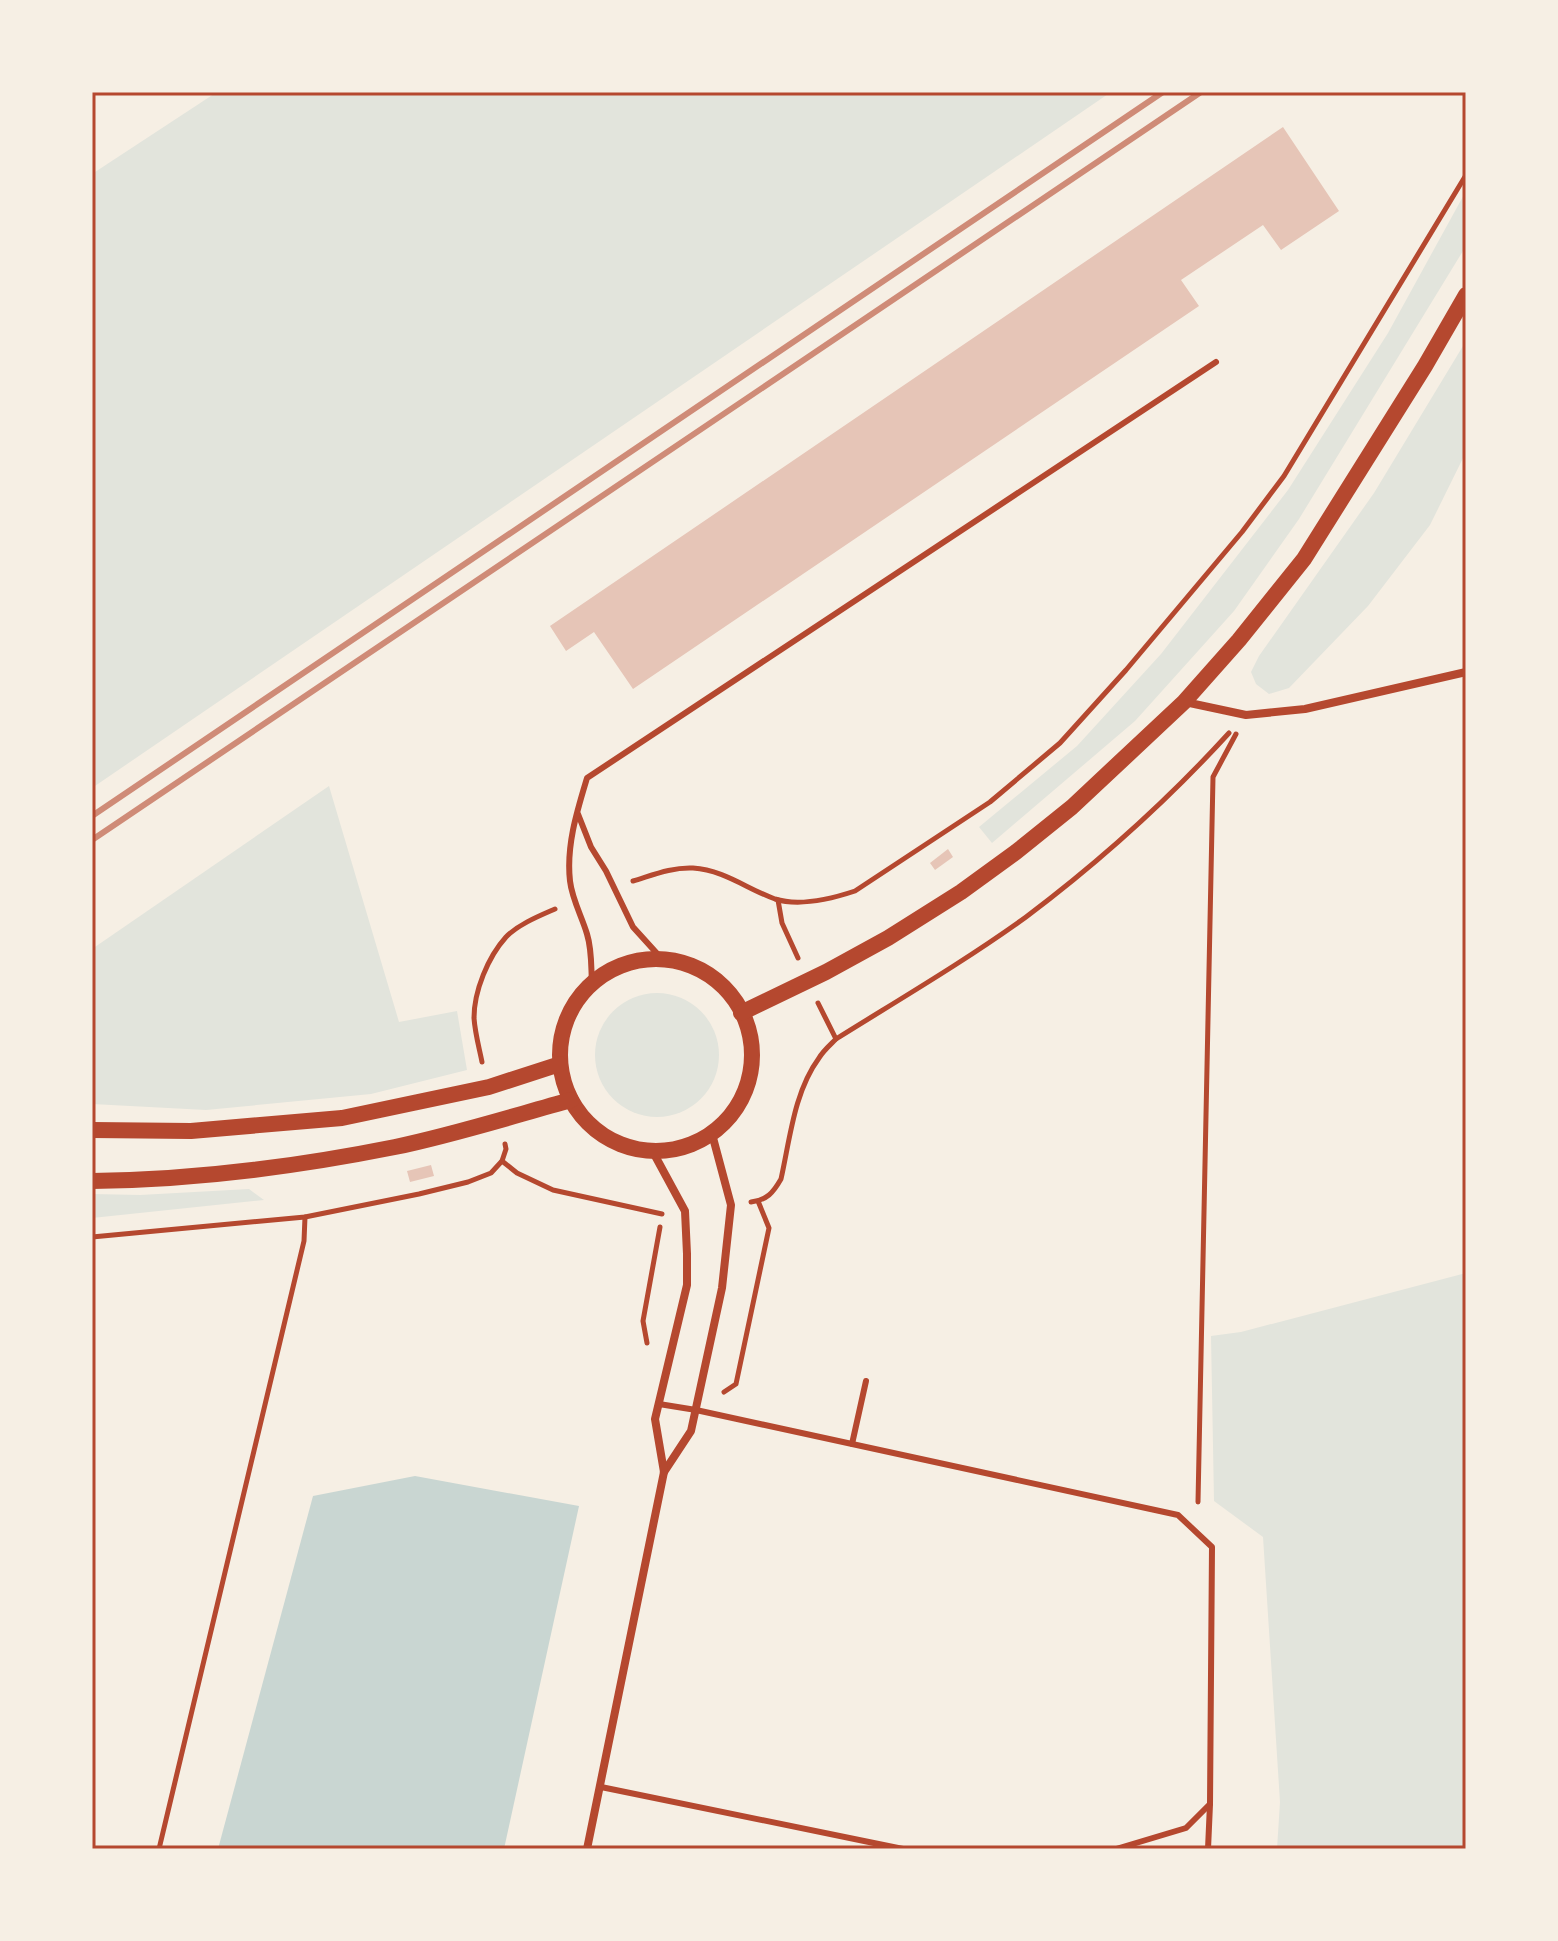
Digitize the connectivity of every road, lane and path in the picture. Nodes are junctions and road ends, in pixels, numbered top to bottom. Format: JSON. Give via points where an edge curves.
{"nodes":[{"id":1,"x":1466,"y":175,"type":"edge"},
{"id":2,"x":1466,"y":295,"type":"edge"},
{"id":3,"x":1216,"y":362,"type":"dead end"},
{"id":4,"x":1466,"y":672,"type":"edge"},
{"id":5,"x":1184,"y":702,"type":"junction"},
{"id":6,"x":1246,"y":715,"type":"junction"},
{"id":7,"x":577,"y":811,"type":"junction"},
{"id":8,"x":782,"y":923,"type":"dead end"},
{"id":9,"x":662,"y":959,"type":"junction"},
{"id":10,"x":592,"y":983,"type":"junction"},
{"id":11,"x":741,"y":1013,"type":"junction"},
{"id":12,"x":836,"y":1039,"type":"dead end"},
{"id":13,"x":560,"y":1064,"type":"junction"},
{"id":14,"x":571,"y":1100,"type":"junction"},
{"id":15,"x":92,"y":1130,"type":"edge"},
{"id":16,"x":712,"y":1134,"type":"junction"},
{"id":17,"x":653,"y":1152,"type":"junction"},
{"id":18,"x":502,"y":1161,"type":"dead end"},
{"id":19,"x":92,"y":1181,"type":"edge"},
{"id":20,"x":758,"y":1201,"type":"dead end"},
{"id":21,"x":663,"y":1214,"type":"dead end"},
{"id":22,"x":305,"y":1217,"type":"junction"},
{"id":23,"x":92,"y":1237,"type":"edge"},
{"id":24,"x":648,"y":1348,"type":"dead end"},
{"id":25,"x":866,"y":1381,"type":"dead end"},
{"id":26,"x":659,"y":1404,"type":"junction"},
{"id":27,"x":696,"y":1410,"type":"junction"},
{"id":28,"x":852,"y":1444,"type":"junction"},
{"id":29,"x":664,"y":1472,"type":"junction"},
{"id":30,"x":1197,"y":1532,"type":"junction"},
{"id":31,"x":601,"y":1787,"type":"junction"},
{"id":32,"x":1210,"y":1804,"type":"junction"},
{"id":33,"x":159,"y":1849,"type":"edge"},
{"id":34,"x":587,"y":1849,"type":"edge"},
{"id":35,"x":903,"y":1849,"type":"edge"},
{"id":36,"x":1116,"y":1849,"type":"edge"},
{"id":37,"x":1208,"y":1849,"type":"edge"}],
"edges":[{"from":1,"to":8,"type":"path","via":[[1284,476],[1070,733],[990,802],[855,891],[811,902],[778,900]]},
{"from":2,"to":5,"type":"main road","via":[[1304,559]]},
{"from":3,"to":7,"type":"lane","via":[[587,778]]},
{"from":4,"to":6,"type":"street","via":[[1305,709]]},
{"from":5,"to":6,"type":"street"},
{"from":5,"to":11,"type":"main road","via":[[1072,807],[961,892],[888,938]]},
{"from":6,"to":12,"type":"path","via":[[1124,838],[1027,916]]},
{"from":6,"to":30,"type":"path","via":[[1213,777]]},
{"from":7,"to":9,"type":"lane","via":[[633,927]]},
{"from":7,"to":10,"type":"lane","via":[[568,857],[570,885],[588,938]]},
{"from":9,"to":10,"type":"main road","via":[[624,964]]},
{"from":9,"to":11,"type":"main road","via":[[700,970],[720,984]]},
{"from":10,"to":13,"type":"main road","via":[[569,1013]]},
{"from":11,"to":16,"type":"main road","via":[[751,1040],[748,1082],[740,1102]]},
{"from":13,"to":14,"type":"main road"},
{"from":13,"to":15,"type":"main road","via":[[489,1087],[342,1118],[191,1131]]},
{"from":14,"to":17,"type":"main road","via":[[596,1132],[634,1150]]},
{"from":14,"to":19,"type":"main road","via":[[382,1149],[245,1172]]},
{"from":16,"to":17,"type":"main road","via":[[695,1146]]},
{"from":16,"to":27,"type":"street","via":[[731,1205],[722,1288]]},
{"from":17,"to":26,"type":"street","via":[[685,1211],[687,1254],[687,1285]]},
{"from":18,"to":22,"type":"path","via":[[491,1173],[468,1182]]},
{"from":20,"to":27,"type":"path","via":[[769,1228],[736,1384]]},
{"from":21,"to":24,"type":"path","via":[[643,1321]]},
{"from":22,"to":23,"type":"path"},
{"from":22,"to":33,"type":"path","via":[[304,1241]]},
{"from":25,"to":28,"type":"lane"},
{"from":26,"to":27,"type":"lane"},
{"from":26,"to":29,"type":"street","via":[[655,1419]]},
{"from":27,"to":28,"type":"lane"},
{"from":27,"to":29,"type":"street","via":[[691,1431]]},
{"from":28,"to":30,"type":"lane","via":[[1178,1515]]},
{"from":29,"to":31,"type":"street"},
{"from":30,"to":32,"type":"lane","via":[[1212,1547]]},
{"from":31,"to":34,"type":"street"},
{"from":31,"to":35,"type":"lane"},
{"from":32,"to":36,"type":"lane","via":[[1186,1828]]},
{"from":32,"to":37,"type":"lane"}]}
